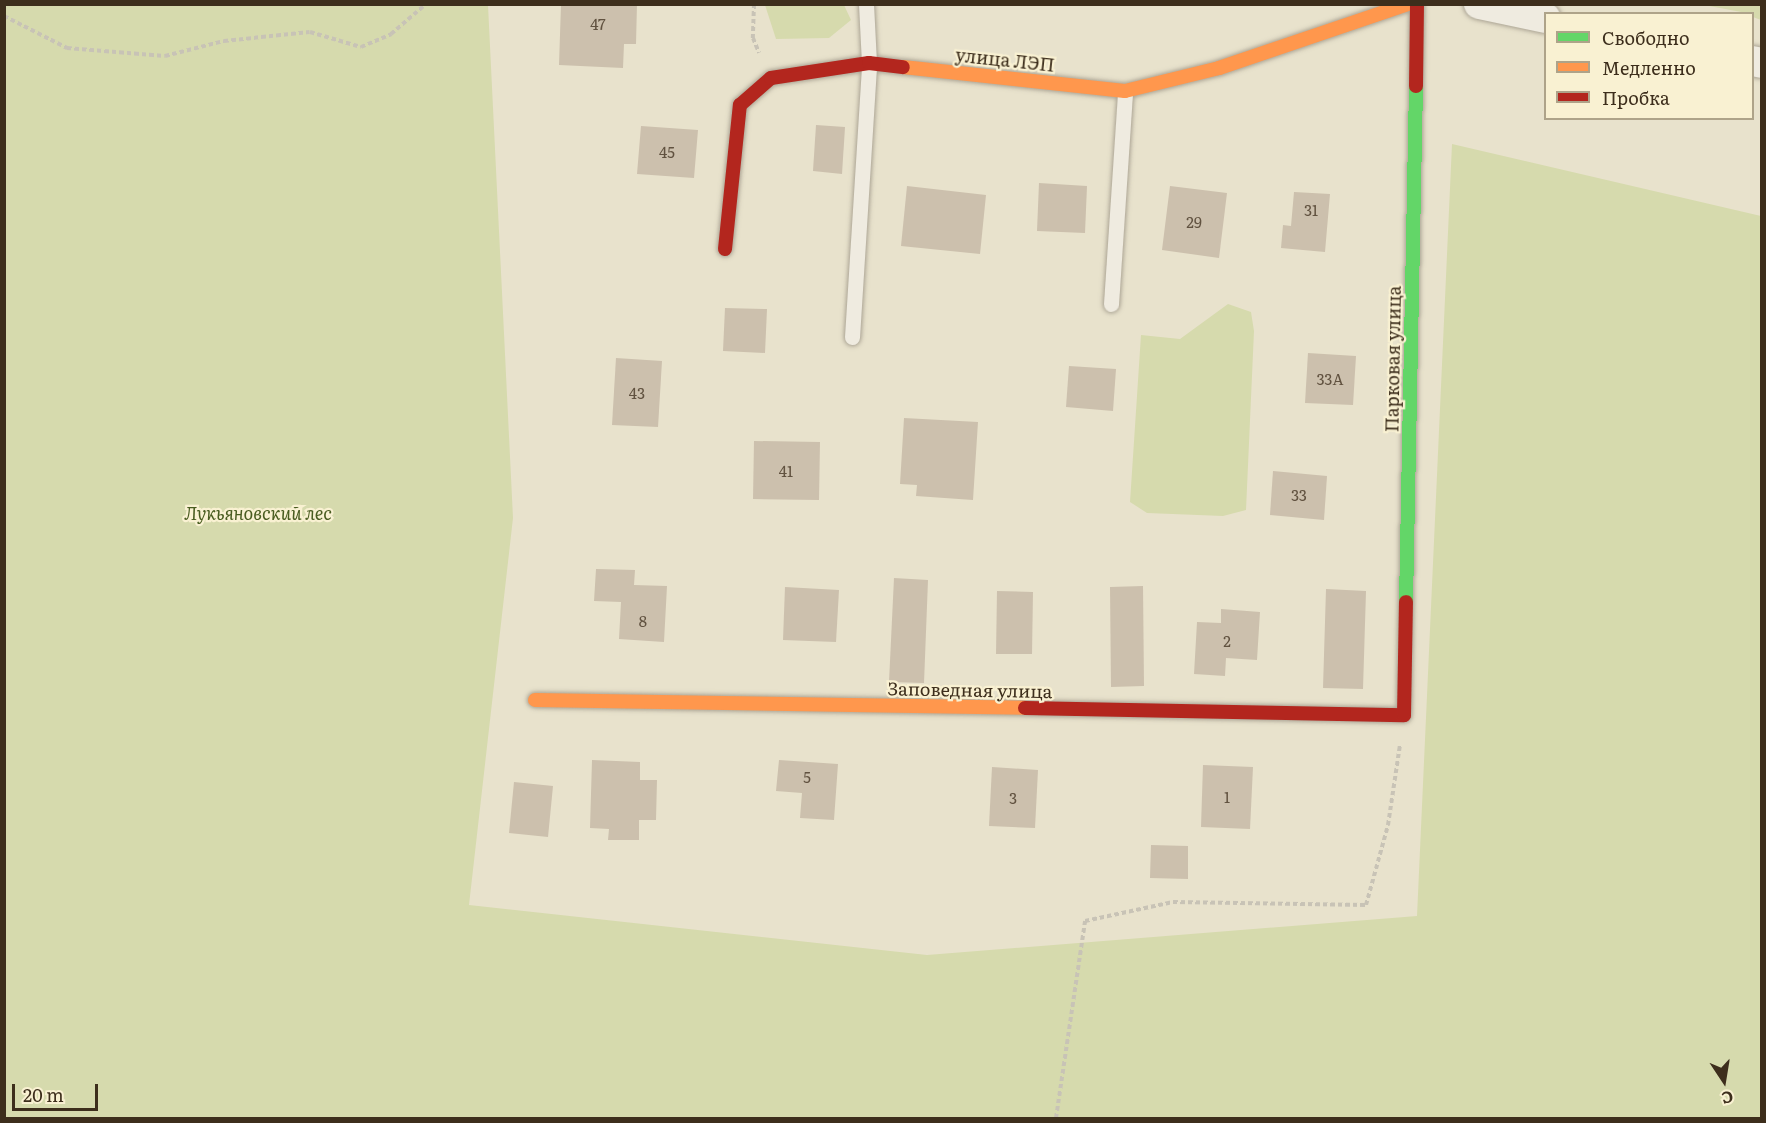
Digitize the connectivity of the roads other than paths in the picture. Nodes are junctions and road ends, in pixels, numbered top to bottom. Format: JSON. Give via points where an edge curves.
{"nodes":[{"id":1,"x":866,"y":4,"type":"edge"},
{"id":2,"x":1408,"y":4,"type":"edge"},
{"id":3,"x":1417,"y":4,"type":"edge"},
{"id":4,"x":1479,"y":4,"type":"edge"},
{"id":5,"x":1544,"y":18,"type":"edge"},
{"id":6,"x":869,"y":63,"type":"junction"},
{"id":7,"x":1125,"y":92,"type":"junction"},
{"id":8,"x":725,"y":249,"type":"dead end"},
{"id":9,"x":1111,"y":304,"type":"dead end"},
{"id":10,"x":852,"y":337,"type":"dead end"},
{"id":11,"x":535,"y":700,"type":"dead end"},
{"id":12,"x":1404,"y":715,"type":"joint"}],
"edges":[{"from":1,"to":6,"type":"lane"},
{"from":2,"to":7,"type":"street","name":"улица ЛЭП","via":[[1219,68]]},
{"from":3,"to":12,"type":"street","name":"Парковая улица"},
{"from":4,"to":5,"type":"street"},
{"from":6,"to":7,"type":"street","name":"улица ЛЭП"},
{"from":6,"to":8,"type":"street","name":"улица ЛЭП","via":[[771,78],[740,105]]},
{"from":6,"to":10,"type":"lane"},
{"from":7,"to":9,"type":"lane"},
{"from":11,"to":12,"type":"street","name":"Заповедная улица"}]}
